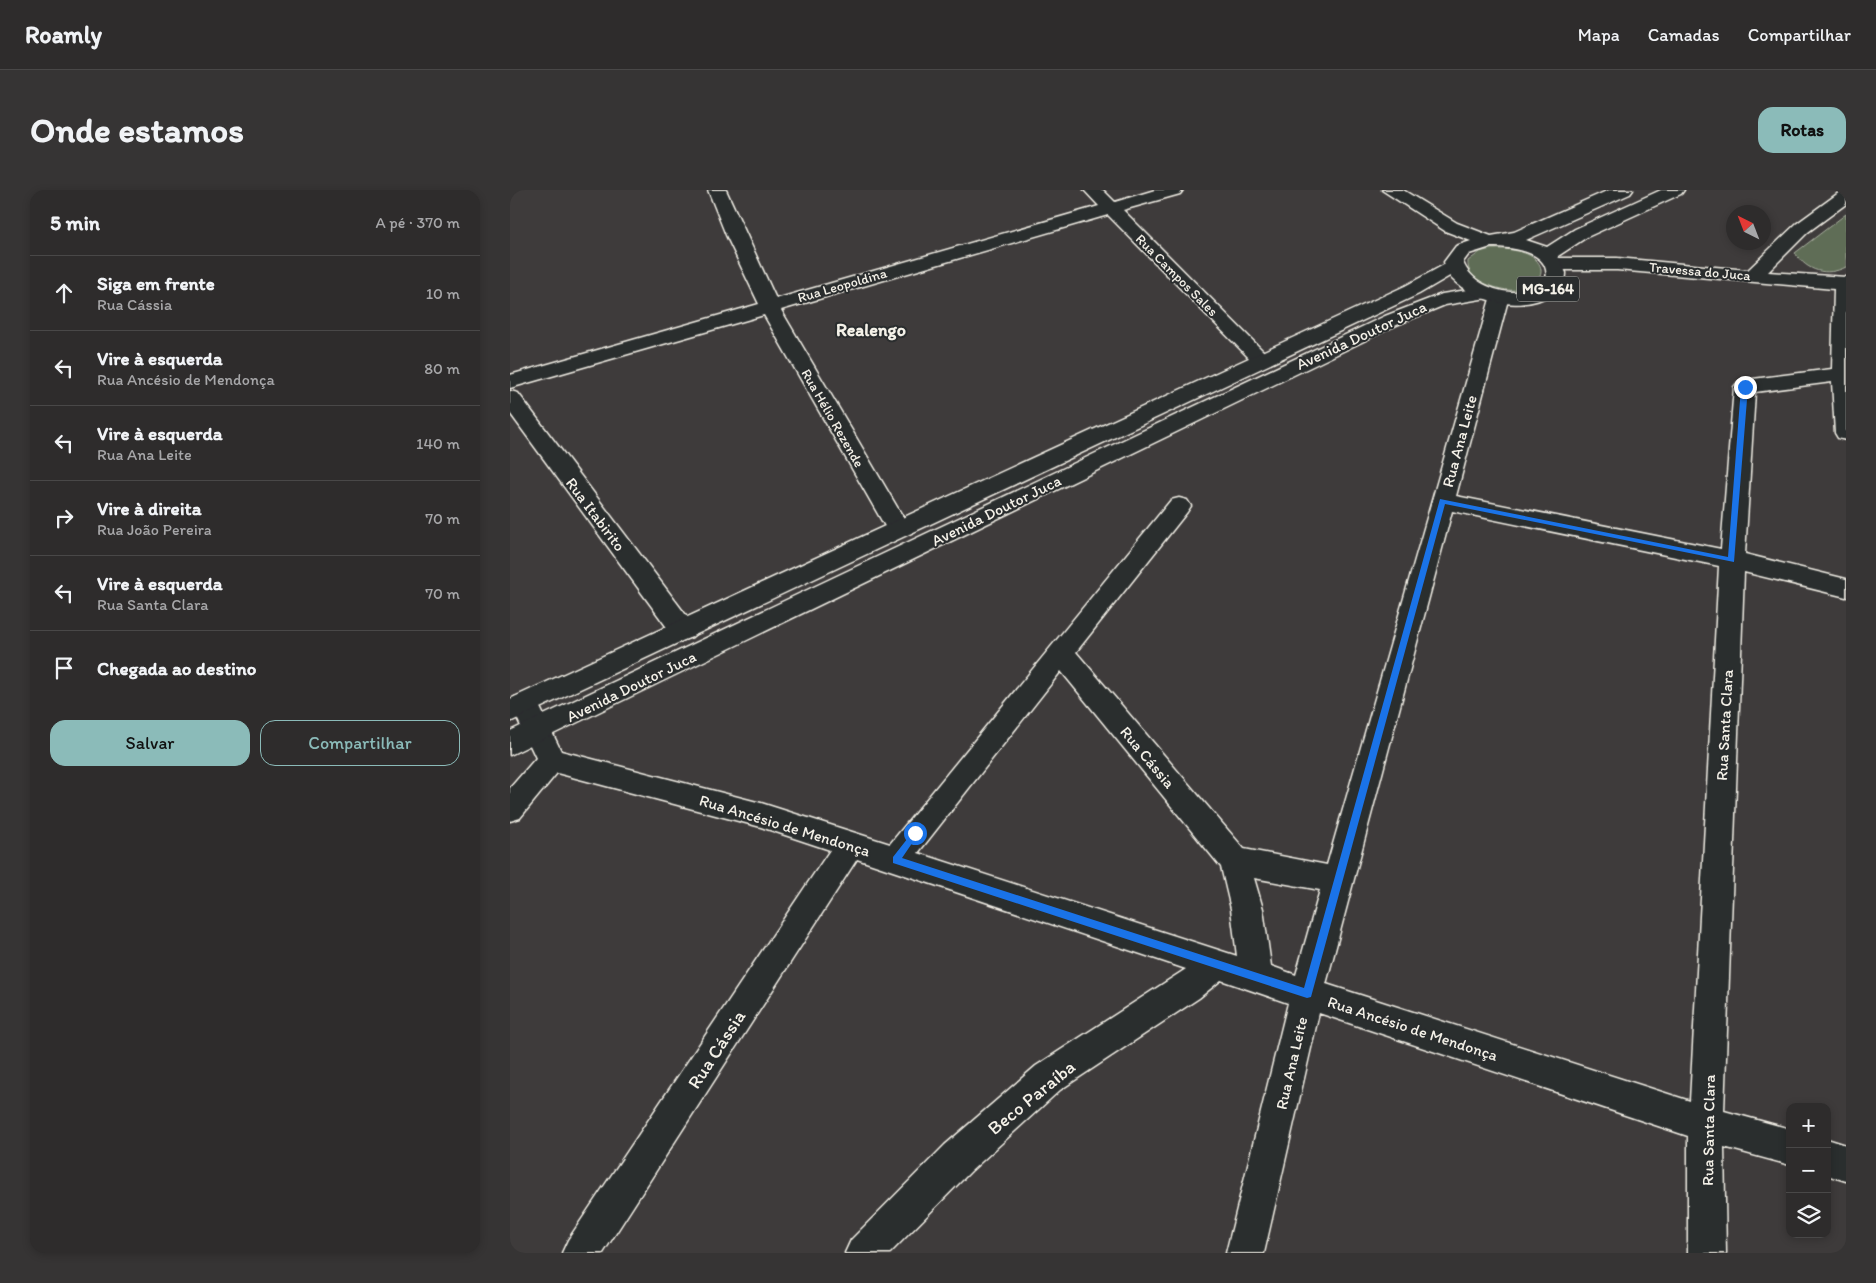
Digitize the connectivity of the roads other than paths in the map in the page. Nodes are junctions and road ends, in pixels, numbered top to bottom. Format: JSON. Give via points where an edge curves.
{"nodes":[{"id":1,"x":717,"y":190,"type":"edge"},
{"id":2,"x":1093,"y":190,"type":"edge"},
{"id":3,"x":1174,"y":190,"type":"edge"},
{"id":4,"x":1391,"y":190,"type":"edge"},
{"id":5,"x":1624,"y":190,"type":"edge"},
{"id":6,"x":1675,"y":190,"type":"edge"},
{"id":7,"x":1846,"y":196,"type":"edge"},
{"id":8,"x":1111,"y":209,"type":"junction"},
{"id":9,"x":1420,"y":210,"type":"junction"},
{"id":10,"x":1496,"y":241,"type":"junction"},
{"id":11,"x":1550,"y":260,"type":"junction"},
{"id":12,"x":1454,"y":261,"type":"junction"},
{"id":13,"x":1754,"y":276,"type":"junction"},
{"id":14,"x":1845,"y":283,"type":"edge"},
{"id":15,"x":1492,"y":295,"type":"junction"},
{"id":16,"x":768,"y":306,"type":"junction"},
{"id":17,"x":1262,"y":360,"type":"junction"},
{"id":18,"x":1842,"y":374,"type":"junction"},
{"id":19,"x":510,"y":382,"type":"edge"},
{"id":20,"x":510,"y":398,"type":"edge"},
{"id":21,"x":1846,"y":433,"type":"edge"},
{"id":22,"x":1442,"y":501,"type":"junction"},
{"id":23,"x":1179,"y":506,"type":"dead end"},
{"id":24,"x":898,"y":529,"type":"junction"},
{"id":25,"x":1732,"y":560,"type":"junction"},
{"id":26,"x":1846,"y":588,"type":"edge"},
{"id":27,"x":682,"y":630,"type":"junction"},
{"id":28,"x":1061,"y":652,"type":"junction"},
{"id":29,"x":525,"y":715,"type":"edge"},
{"id":30,"x":510,"y":744,"type":"edge"},
{"id":31,"x":552,"y":760,"type":"junction"},
{"id":32,"x":510,"y":809,"type":"edge"},
{"id":33,"x":851,"y":844,"type":"junction"},
{"id":34,"x":896,"y":860,"type":"junction"},
{"id":35,"x":1235,"y":861,"type":"junction"},
{"id":36,"x":1338,"y":880,"type":"junction"},
{"id":37,"x":1217,"y":964,"type":"junction"},
{"id":38,"x":1256,"y":977,"type":"junction"},
{"id":39,"x":1307,"y":994,"type":"junction"},
{"id":40,"x":1706,"y":1124,"type":"junction"},
{"id":41,"x":1786,"y":1146,"type":"edge"},
{"id":42,"x":1831,"y":1159,"type":"edge"},
{"id":43,"x":1846,"y":1163,"type":"edge"},
{"id":44,"x":581,"y":1253,"type":"edge"},
{"id":45,"x":864,"y":1253,"type":"edge"},
{"id":46,"x":1246,"y":1253,"type":"edge"},
{"id":47,"x":1707,"y":1253,"type":"edge"}],
"edges":[{"from":1,"to":16,"type":"street","name":"Rua Hélio Rezende","via":[[736,243]]},
{"from":2,"to":8,"type":"street","name":"Rua Campos Sales"},
{"from":3,"to":8,"type":"street","name":"Rua Leopoldina"},
{"from":4,"to":9,"type":"street","number":"MG-164"},
{"from":5,"to":10,"type":"street","via":[[1520,236]]},
{"from":6,"to":11,"type":"street","number":"MG-164","via":[[1581,233]]},
{"from":7,"to":13,"type":"street","via":[[1802,228]]},
{"from":8,"to":16,"type":"street","name":"Rua Leopoldina"},
{"from":8,"to":17,"type":"street","name":"Rua Campos Sales"},
{"from":9,"to":10,"type":"street","number":"MG-164","via":[[1451,227]]},
{"from":9,"to":12,"type":"street","number":"MG-164","via":[[1435,227]]},
{"from":10,"to":11,"type":"street","number":"MG-164","via":[[1534,249]]},
{"from":10,"to":12,"type":"street","name":"Avenida Doutor Juca","via":[[1474,244],[1462,250]]},
{"from":11,"to":13,"type":"street","name":"Travessa do Juca"},
{"from":11,"to":15,"type":"street","number":"MG-164","via":[[1558,274],[1555,283],[1546,290],[1516,298]]},
{"from":12,"to":15,"type":"street","number":"MG-164","via":[[1456,274],[1463,282]]},
{"from":12,"to":17,"type":"street","name":"Avenida Doutor Juca","via":[[1412,290]]},
{"from":13,"to":14,"type":"street","name":"Travessa do Juca"},
{"from":14,"to":18,"type":"street"},
{"from":15,"to":22,"type":"street","name":"Rua Ana Leite"},
{"from":15,"to":29,"type":"street","name":"Avenida Doutor Juca","via":[[1469,294],[1436,300]]},
{"from":16,"to":19,"type":"street","name":"Rua Leopoldina"},
{"from":16,"to":24,"type":"street","name":"Rua Hélio Rezende"},
{"from":17,"to":24,"type":"street","name":"Avenida Doutor Juca"},
{"from":18,"to":21,"type":"street"},
{"from":18,"to":25,"type":"street","name":"Rua Santa Clara","via":[[1745,387]]},
{"from":20,"to":27,"type":"street","name":"Rua Itabirito"},
{"from":22,"to":25,"type":"street"},
{"from":22,"to":36,"type":"street","name":"Rua Ana Leite"},
{"from":23,"to":28,"type":"street"},
{"from":24,"to":27,"type":"street","name":"Avenida Doutor Juca"},
{"from":25,"to":26,"type":"street"},
{"from":25,"to":40,"type":"street","name":"Rua Santa Clara"},
{"from":27,"to":29,"type":"street","name":"Avenida Doutor Juca"},
{"from":28,"to":34,"type":"street"},
{"from":28,"to":35,"type":"street","name":"Rua Cássia"},
{"from":29,"to":30,"type":"street","name":"Avenida Doutor Juca"},
{"from":29,"to":31,"type":"street"},
{"from":31,"to":32,"type":"street"},
{"from":31,"to":33,"type":"street","name":"Rua Ancésio de Mendonça","via":[[762,815]]},
{"from":33,"to":34,"type":"street","name":"Rua Ancésio de Mendonça"},
{"from":33,"to":44,"type":"street","name":"Rua Cássia"},
{"from":34,"to":37,"type":"street","name":"Rua Ancésio de Mendonça"},
{"from":35,"to":36,"type":"street"},
{"from":35,"to":38,"type":"street","name":"Rua Cássia","via":[[1247,909]]},
{"from":36,"to":39,"type":"street","name":"Rua Ana Leite"},
{"from":37,"to":38,"type":"street","name":"Rua Ancésio de Mendonça"},
{"from":37,"to":45,"type":"street","name":"Beco Paraíba","via":[[1188,987],[1048,1078],[958,1158]]},
{"from":38,"to":39,"type":"street","name":"Rua Ancésio de Mendonça"},
{"from":39,"to":40,"type":"street","name":"Rua Ancésio de Mendonça"},
{"from":39,"to":46,"type":"street","name":"Rua Ana Leite"},
{"from":40,"to":41,"type":"street","name":"Rua Ancésio de Mendonça"},
{"from":40,"to":47,"type":"street","name":"Rua Santa Clara"},
{"from":42,"to":43,"type":"street"}]}
